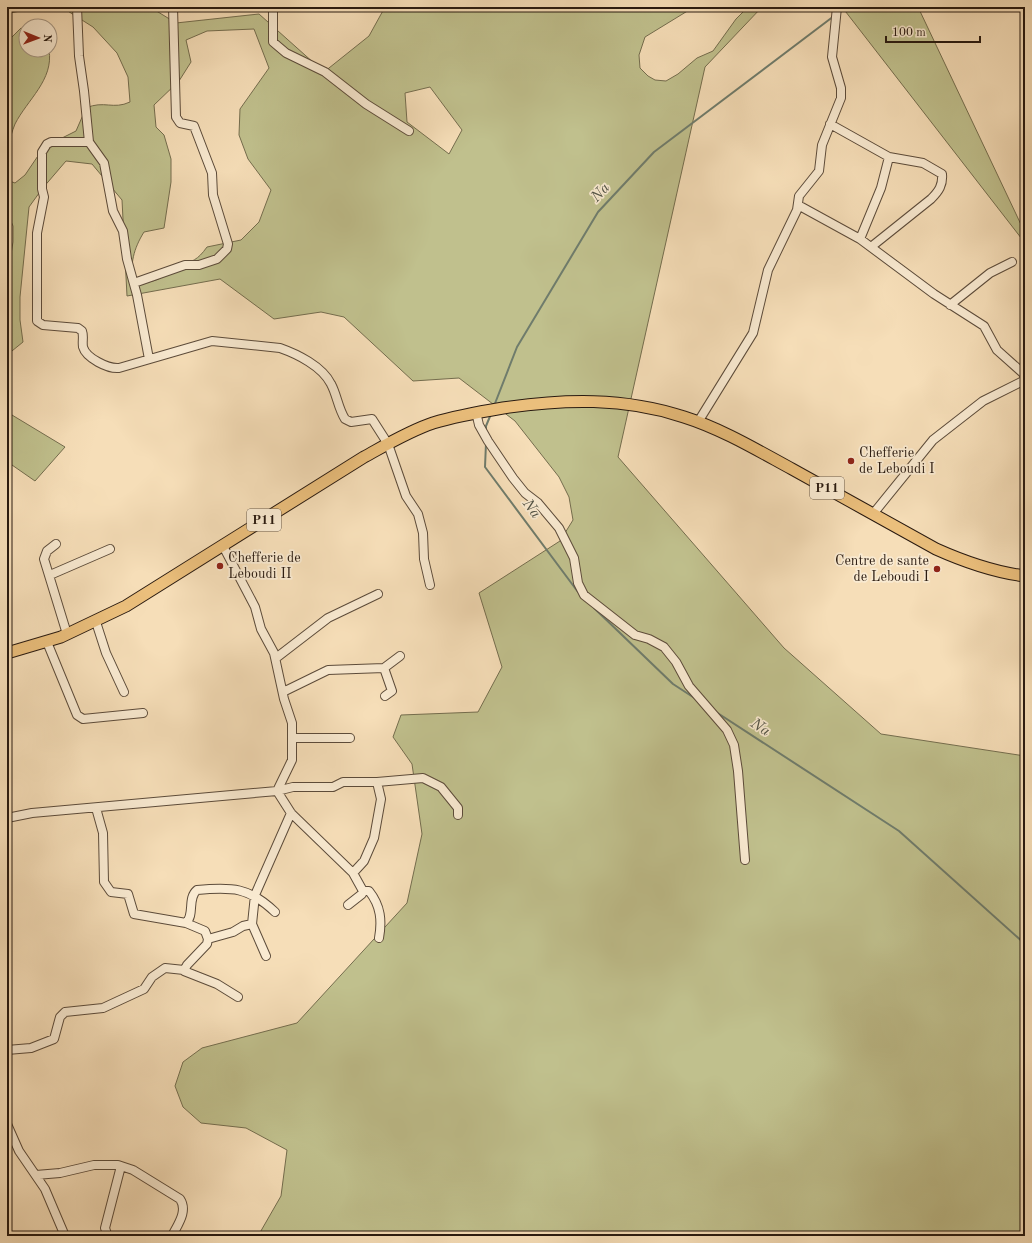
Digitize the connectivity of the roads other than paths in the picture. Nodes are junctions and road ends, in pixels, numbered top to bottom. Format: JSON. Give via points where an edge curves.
{"nodes":[{"id":1,"x":77,"y":7,"type":"edge"},
{"id":2,"x":173,"y":7,"type":"edge"},
{"id":3,"x":273,"y":7,"type":"edge"},
{"id":4,"x":837,"y":7,"type":"edge"},
{"id":5,"x":830,"y":124,"type":"junction"},
{"id":6,"x":408,"y":130,"type":"dead end"},
{"id":7,"x":89,"y":142,"type":"junction"},
{"id":8,"x":889,"y":157,"type":"junction"},
{"id":9,"x":798,"y":205,"type":"junction"},
{"id":10,"x":860,"y":239,"type":"junction"},
{"id":11,"x":871,"y":247,"type":"junction"},
{"id":12,"x":1012,"y":262,"type":"dead end"},
{"id":13,"x":134,"y":283,"type":"junction"},
{"id":14,"x":950,"y":305,"type":"junction"},
{"id":15,"x":149,"y":359,"type":"junction"},
{"id":16,"x":1025,"y":375,"type":"edge"},
{"id":17,"x":1025,"y":380,"type":"edge"},
{"id":18,"x":476,"y":412,"type":"junction"},
{"id":19,"x":698,"y":422,"type":"junction"},
{"id":20,"x":388,"y":444,"type":"junction"},
{"id":21,"x":873,"y":514,"type":"junction"},
{"id":22,"x":56,"y":544,"type":"dead end"},
{"id":23,"x":223,"y":546,"type":"junction"},
{"id":24,"x":110,"y":548,"type":"dead end"},
{"id":25,"x":50,"y":575,"type":"junction"},
{"id":26,"x":1025,"y":576,"type":"edge"},
{"id":27,"x":430,"y":585,"type":"dead end"},
{"id":28,"x":378,"y":594,"type":"dead end"},
{"id":29,"x":96,"y":622,"type":"junction"},
{"id":30,"x":67,"y":634,"type":"junction"},
{"id":31,"x":47,"y":642,"type":"junction"},
{"id":32,"x":7,"y":653,"type":"edge"},
{"id":33,"x":400,"y":656,"type":"dead end"},
{"id":34,"x":276,"y":658,"type":"junction"},
{"id":35,"x":384,"y":668,"type":"junction"},
{"id":36,"x":124,"y":692,"type":"dead end"},
{"id":37,"x":283,"y":692,"type":"junction"},
{"id":38,"x":385,"y":696,"type":"dead end"},
{"id":39,"x":143,"y":713,"type":"dead end"},
{"id":40,"x":293,"y":738,"type":"junction"},
{"id":41,"x":350,"y":738,"type":"dead end"},
{"id":42,"x":377,"y":782,"type":"junction"},
{"id":43,"x":277,"y":791,"type":"junction"},
{"id":44,"x":96,"y":808,"type":"junction"},
{"id":45,"x":291,"y":813,"type":"junction"},
{"id":46,"x":458,"y":815,"type":"dead end"},
{"id":47,"x":7,"y":818,"type":"edge"},
{"id":48,"x":745,"y":860,"type":"dead end"},
{"id":49,"x":353,"y":873,"type":"junction"},
{"id":50,"x":363,"y":891,"type":"junction"},
{"id":51,"x":255,"y":895,"type":"junction"},
{"id":52,"x":348,"y":905,"type":"dead end"},
{"id":53,"x":275,"y":912,"type":"dead end"},
{"id":54,"x":186,"y":923,"type":"junction"},
{"id":55,"x":252,"y":924,"type":"junction"},
{"id":56,"x":379,"y":938,"type":"dead end"},
{"id":57,"x":208,"y":939,"type":"junction"},
{"id":58,"x":266,"y":956,"type":"dead end"},
{"id":59,"x":184,"y":970,"type":"junction"},
{"id":60,"x":238,"y":997,"type":"dead end"},
{"id":61,"x":7,"y":1050,"type":"edge"},
{"id":62,"x":7,"y":1124,"type":"edge"},
{"id":63,"x":10,"y":1140,"type":"edge"},
{"id":64,"x":121,"y":1166,"type":"junction"},
{"id":65,"x":36,"y":1175,"type":"junction"},
{"id":66,"x":65,"y":1236,"type":"edge"},
{"id":67,"x":113,"y":1236,"type":"edge"},
{"id":68,"x":172,"y":1236,"type":"edge"}],
"edges":[{"from":1,"to":7,"type":"street","via":[[79,56]]},
{"from":2,"to":13,"type":"street","via":[[176,117],[180,123],[194,126],[212,173],[214,202],[228,244],[227,249],[217,259],[199,265],[185,265]]},
{"from":3,"to":6,"type":"street","via":[[273,42],[286,52],[325,72],[366,104]]},
{"from":4,"to":5,"type":"street","via":[[832,56],[841,88],[841,98]]},
{"from":5,"to":8,"type":"street"},
{"from":5,"to":9,"type":"street","via":[[822,145],[817,174],[799,196]]},
{"from":7,"to":13,"type":"street","via":[[104,163],[113,211],[123,231]]},
{"from":7,"to":15,"type":"street","via":[[51,142],[46,144],[42,152],[44,197],[37,233],[37,321],[43,325],[78,328],[83,334],[83,347],[87,354],[110,368],[119,368]]},
{"from":8,"to":10,"type":"street","via":[[881,188]]},
{"from":8,"to":11,"type":"street","via":[[916,161],[940,171],[942,179],[938,192],[931,199]]},
{"from":9,"to":10,"type":"street"},
{"from":9,"to":19,"type":"street","via":[[768,270],[754,333]]},
{"from":10,"to":11,"type":"street"},
{"from":11,"to":14,"type":"street"},
{"from":12,"to":14,"type":"street","via":[[990,273]]},
{"from":13,"to":15,"type":"street"},
{"from":14,"to":16,"type":"street","via":[[984,326],[997,350]]},
{"from":15,"to":20,"type":"street","via":[[212,341],[285,350],[318,369],[327,378],[344,419],[351,422],[372,418]]},
{"from":17,"to":21,"type":"street","via":[[983,401],[933,440]]},
{"from":18,"to":19,"type":"main road","number":"P11","via":[[526,405],[608,401],[664,411]]},
{"from":18,"to":20,"type":"main road","number":"P11","via":[[432,424]]},
{"from":18,"to":48,"type":"street","via":[[479,425],[513,478],[559,528],[574,558],[578,583],[584,595],[635,635],[664,647],[676,662],[689,686],[727,730],[734,744],[738,771]]},
{"from":19,"to":21,"type":"main road","number":"P11","via":[[740,441]]},
{"from":20,"to":23,"type":"main road","number":"P11"},
{"from":20,"to":27,"type":"street","via":[[406,496],[418,514]]},
{"from":21,"to":26,"type":"main road","number":"P11","via":[[960,560],[988,569]]},
{"from":22,"to":25,"type":"street","via":[[44,554]]},
{"from":23,"to":29,"type":"main road","number":"P11"},
{"from":23,"to":34,"type":"street","via":[[255,607],[261,629]]},
{"from":24,"to":25,"type":"street"},
{"from":25,"to":30,"type":"street"},
{"from":28,"to":34,"type":"street","via":[[328,618]]},
{"from":29,"to":30,"type":"main road","number":"P11"},
{"from":29,"to":36,"type":"street","via":[[106,653]]},
{"from":30,"to":31,"type":"main road","number":"P11"},
{"from":31,"to":32,"type":"main road","number":"P11"},
{"from":31,"to":39,"type":"street","via":[[70,700],[80,718]]},
{"from":33,"to":35,"type":"street"},
{"from":34,"to":37,"type":"street"},
{"from":35,"to":37,"type":"street","via":[[328,670]]},
{"from":35,"to":38,"type":"street","via":[[392,691]]},
{"from":37,"to":40,"type":"street","via":[[292,723]]},
{"from":40,"to":41,"type":"street"},
{"from":40,"to":43,"type":"street","via":[[291,764]]},
{"from":42,"to":43,"type":"street","via":[[343,782],[333,787]]},
{"from":42,"to":46,"type":"street","via":[[423,778],[441,787],[458,808]]},
{"from":42,"to":49,"type":"street","via":[[381,798],[374,838],[364,861]]},
{"from":43,"to":44,"type":"street"},
{"from":43,"to":45,"type":"street"},
{"from":44,"to":47,"type":"street","via":[[32,813]]},
{"from":44,"to":54,"type":"street","via":[[103,833],[106,888],[111,892],[128,894],[134,914]]},
{"from":45,"to":49,"type":"street"},
{"from":45,"to":51,"type":"street"},
{"from":49,"to":50,"type":"street"},
{"from":50,"to":52,"type":"street"},
{"from":50,"to":56,"type":"street","via":[[369,891],[376,900],[382,922]]},
{"from":51,"to":53,"type":"street"},
{"from":51,"to":54,"type":"street","via":[[240,889],[197,890],[193,895]]},
{"from":51,"to":55,"type":"street"},
{"from":54,"to":57,"type":"street","via":[[205,931]]},
{"from":55,"to":57,"type":"street"},
{"from":55,"to":58,"type":"street"},
{"from":57,"to":59,"type":"street","via":[[207,944]]},
{"from":59,"to":60,"type":"street","via":[[217,984]]},
{"from":59,"to":61,"type":"street","via":[[165,968],[152,977],[144,989],[102,1008],[65,1012],[60,1017],[54,1038],[30,1048]]},
{"from":62,"to":63,"type":"street"},
{"from":63,"to":65,"type":"street"},
{"from":64,"to":65,"type":"street","via":[[107,1164]]},
{"from":64,"to":67,"type":"street","via":[[105,1228],[107,1234]]},
{"from":64,"to":68,"type":"street","via":[[180,1198],[184,1211]]},
{"from":65,"to":66,"type":"street","via":[[46,1189]]}]}
